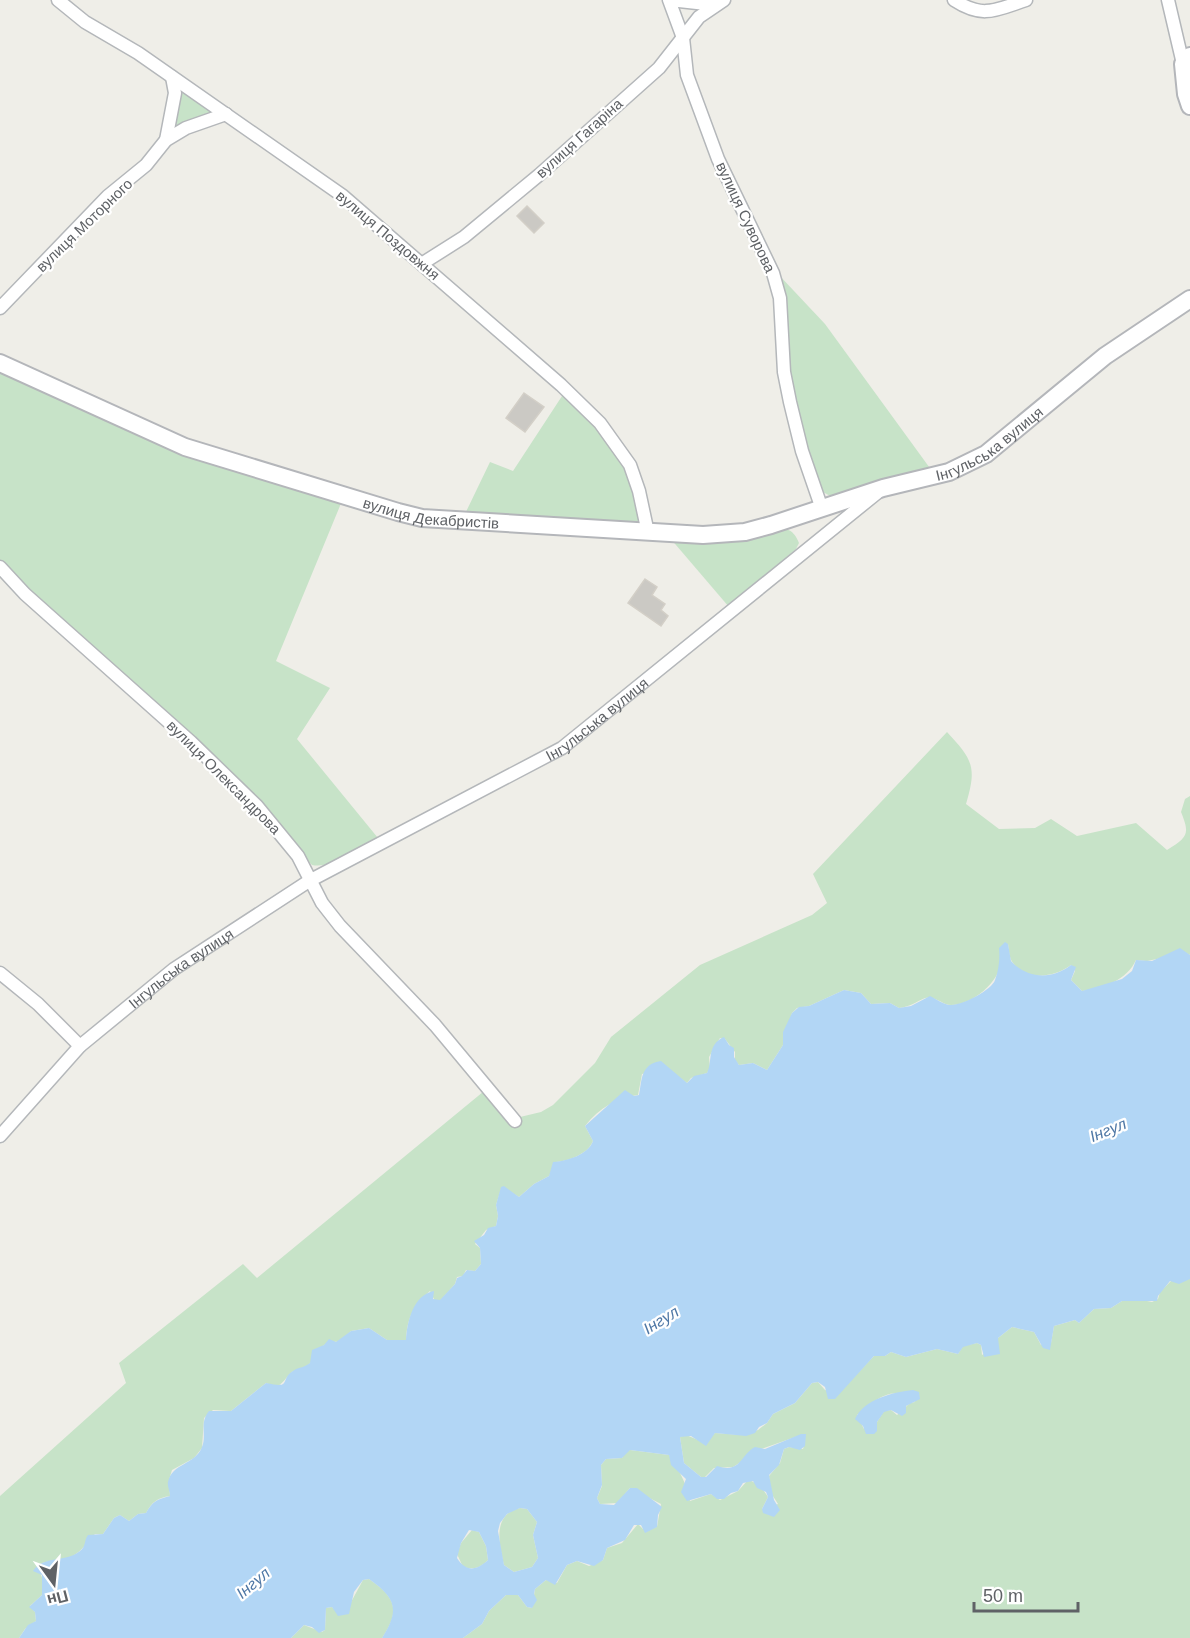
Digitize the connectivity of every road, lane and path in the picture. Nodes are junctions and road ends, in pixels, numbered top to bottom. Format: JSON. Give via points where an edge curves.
{"nodes":[{"id":1,"x":58,"y":0,"type":"edge"},
{"id":2,"x":669,"y":0,"type":"edge"},
{"id":3,"x":954,"y":0,"type":"edge"},
{"id":4,"x":1026,"y":0,"type":"edge"},
{"id":5,"x":1168,"y":0,"type":"edge"},
{"id":6,"x":719,"y":2,"type":"edge"},
{"id":7,"x":683,"y":38,"type":"junction"},
{"id":8,"x":1187,"y":60,"type":"edge"},
{"id":9,"x":172,"y":77,"type":"junction"},
{"id":10,"x":1190,"y":106,"type":"edge"},
{"id":11,"x":226,"y":114,"type":"junction"},
{"id":12,"x":166,"y":140,"type":"junction"},
{"id":13,"x":423,"y":263,"type":"junction"},
{"id":14,"x":1190,"y":298,"type":"edge"},
{"id":15,"x":0,"y":308,"type":"edge"},
{"id":16,"x":0,"y":363,"type":"edge"},
{"id":17,"x":883,"y":488,"type":"junction"},
{"id":18,"x":822,"y":509,"type":"junction"},
{"id":19,"x":648,"y":533,"type":"junction"},
{"id":20,"x":0,"y":567,"type":"edge"},
{"id":21,"x":309,"y":881,"type":"junction"},
{"id":22,"x":0,"y":973,"type":"edge"},
{"id":23,"x":80,"y":1046,"type":"junction"},
{"id":24,"x":514,"y":1121,"type":"dead end"},
{"id":25,"x":0,"y":1136,"type":"edge"}],
"edges":[{"from":1,"to":9,"type":"street","name":"вулиця Поздовжня","via":[[85,22]]},
{"from":2,"to":6,"type":"street"},
{"from":2,"to":7,"type":"street","name":"вулиця Суворова"},
{"from":3,"to":4,"type":"street","via":[[976,12]]},
{"from":5,"to":8,"type":"street"},
{"from":6,"to":7,"type":"street","name":"вулиця Гагаріна","via":[[699,17]]},
{"from":7,"to":13,"type":"street","name":"вулиця Гагаріна","via":[[659,68],[539,175],[464,237]]},
{"from":7,"to":18,"type":"street","name":"вулиця Суворова","via":[[687,75],[718,159],[773,273],[780,298],[784,372],[790,402]]},
{"from":8,"to":10,"type":"street","via":[[1186,94]]},
{"from":9,"to":11,"type":"street","name":"вулиця Поздовжня"},
{"from":9,"to":12,"type":"street","name":"вулиця Моторного","via":[[175,93]]},
{"from":11,"to":12,"type":"street","name":"вулиця Моторного","via":[[186,128]]},
{"from":11,"to":13,"type":"street","name":"вулиця Поздовжня","via":[[343,195]]},
{"from":12,"to":15,"type":"street","name":"вулиця Моторного","via":[[146,165],[108,196]]},
{"from":13,"to":19,"type":"street","name":"вулиця Поздовжня","via":[[600,423],[630,465]]},
{"from":14,"to":17,"type":"street","name":"Інгульська вулиця","via":[[1105,356],[986,454],[949,472]]},
{"from":16,"to":19,"type":"street","name":"вулиця Декабристів","via":[[185,447],[398,512],[422,518]]},
{"from":17,"to":18,"type":"street","name":"вулиця Декабристів"},
{"from":17,"to":21,"type":"street","name":"Інгульська вулиця","via":[[562,748]]},
{"from":18,"to":19,"type":"street","name":"вулиця Декабристів","via":[[745,532]]},
{"from":20,"to":21,"type":"street","name":"вулиця Олександрова","via":[[257,806],[298,856]]},
{"from":21,"to":23,"type":"street","name":"Інгульська вулиця","via":[[174,969]]},
{"from":21,"to":24,"type":"street","name":"вулиця Олександрова","via":[[340,926],[435,1025]]},
{"from":22,"to":23,"type":"street"},
{"from":23,"to":25,"type":"street","name":"Інгульська вулиця"}]}
